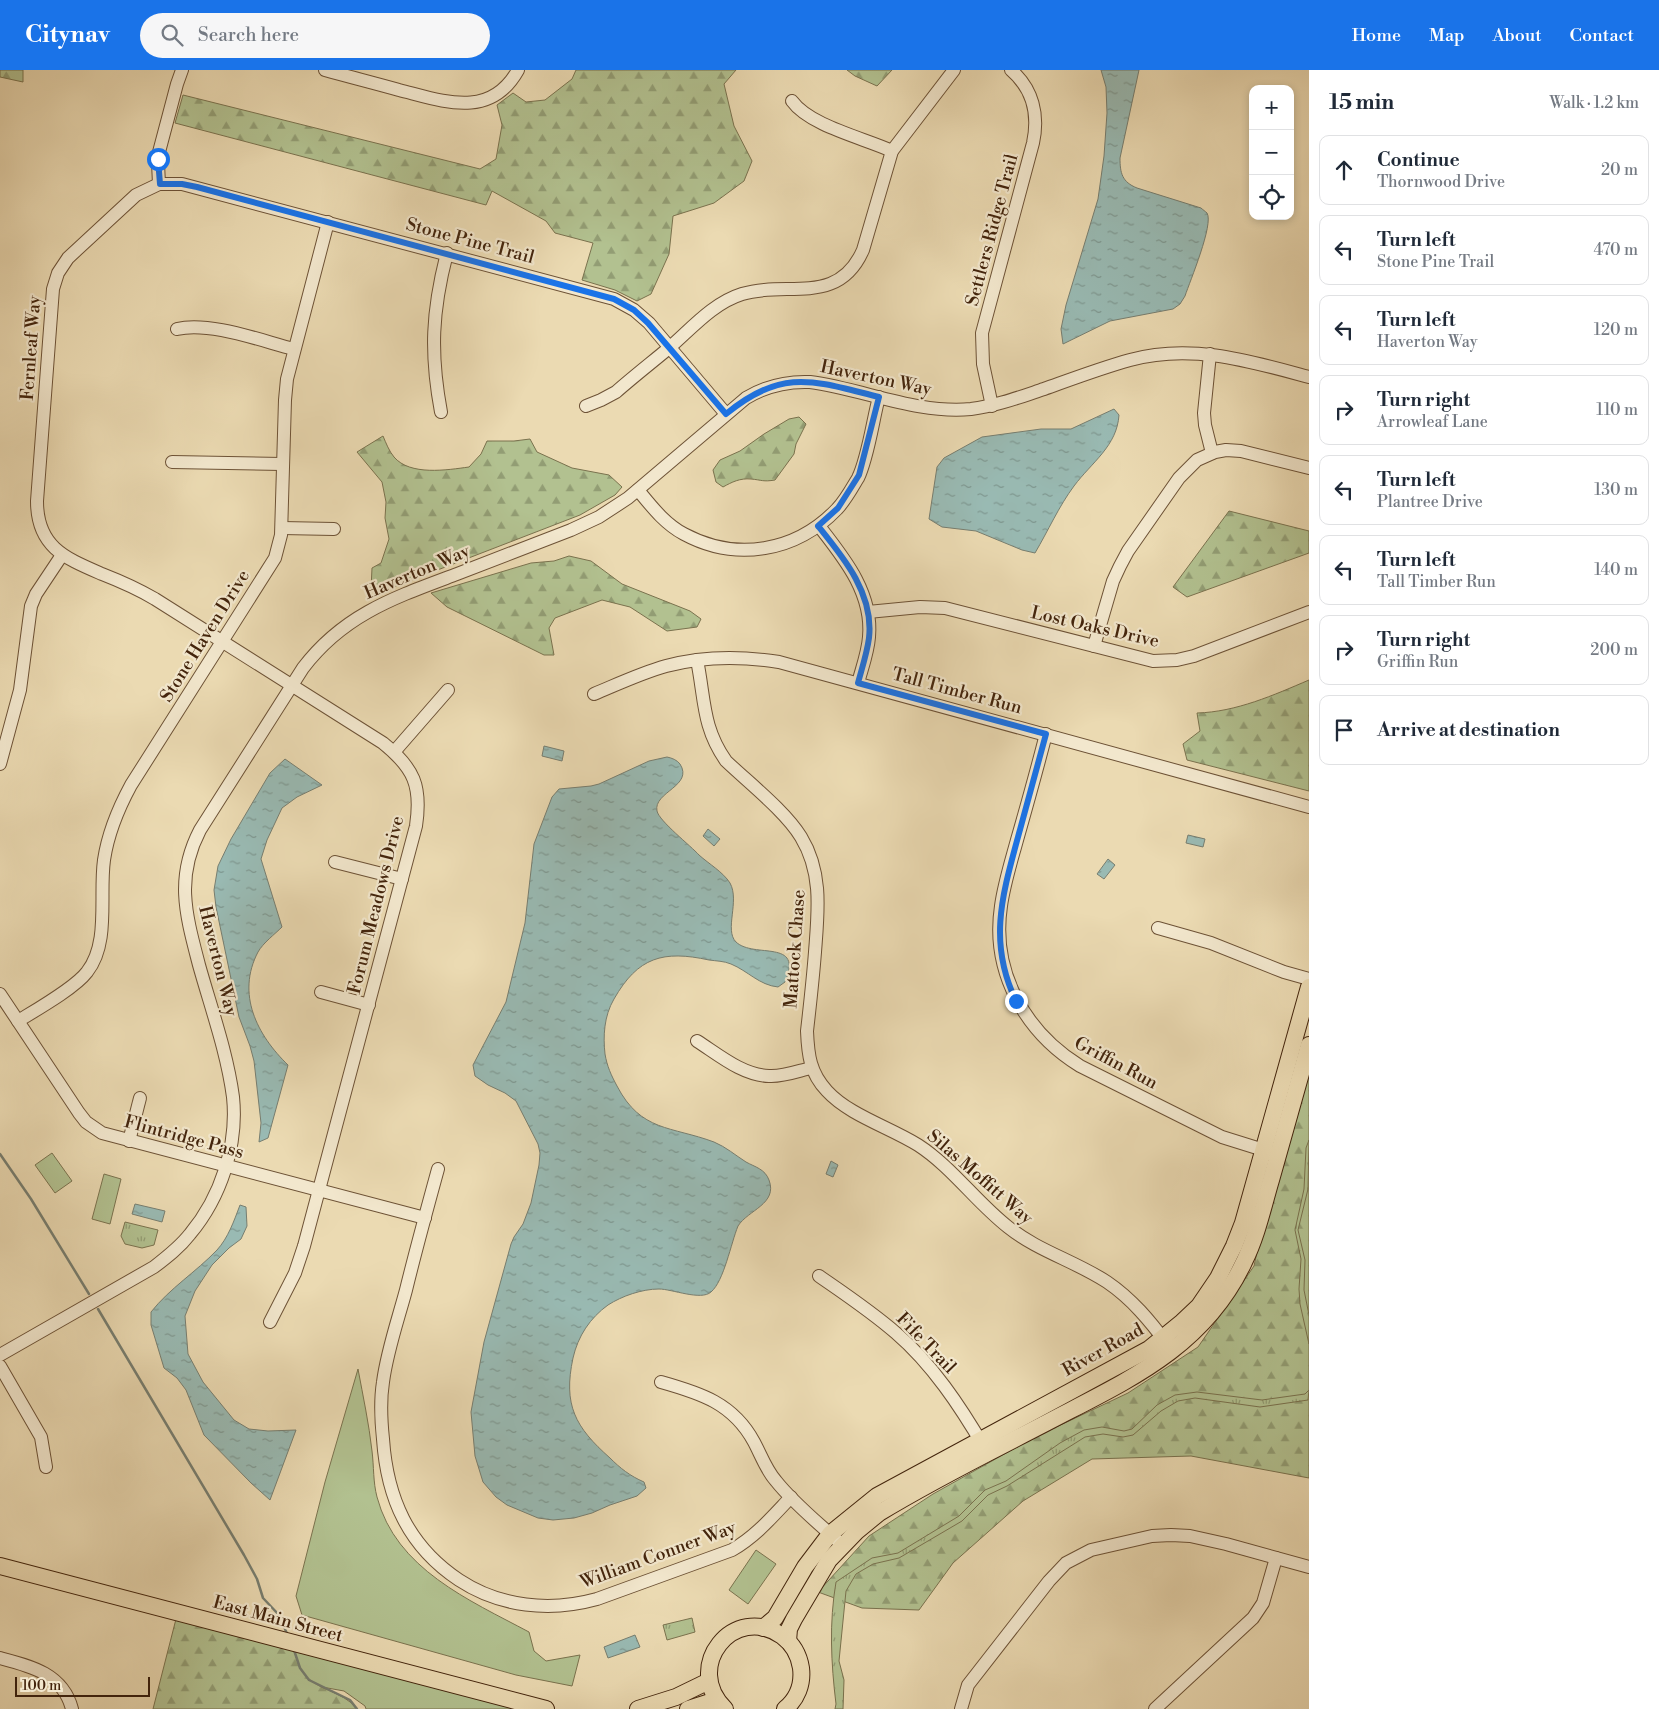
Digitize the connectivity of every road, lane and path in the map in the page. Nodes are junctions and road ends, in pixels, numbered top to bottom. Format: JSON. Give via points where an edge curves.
{"nodes":[{"id":1,"x":182,"y":70,"type":"edge"},
{"id":2,"x":325,"y":70,"type":"edge"},
{"id":3,"x":954,"y":70,"type":"edge"},
{"id":4,"x":1011,"y":70,"type":"edge"},
{"id":5,"x":518,"y":72,"type":"edge"},
{"id":6,"x":792,"y":101,"type":"dead end"},
{"id":7,"x":892,"y":151,"type":"junction"},
{"id":8,"x":160,"y":184,"type":"junction"},
{"id":9,"x":328,"y":222,"type":"junction"},
{"id":10,"x":447,"y":253,"type":"junction"},
{"id":11,"x":178,"y":329,"type":"dead end"},
{"id":12,"x":669,"y":347,"type":"junction"},
{"id":13,"x":294,"y":349,"type":"junction"},
{"id":14,"x":1210,"y":354,"type":"junction"},
{"id":15,"x":1309,"y":377,"type":"edge"},
{"id":16,"x":879,"y":397,"type":"junction"},
{"id":17,"x":586,"y":406,"type":"dead end"},
{"id":18,"x":992,"y":406,"type":"junction"},
{"id":19,"x":441,"y":412,"type":"dead end"},
{"id":20,"x":726,"y":414,"type":"junction"},
{"id":21,"x":1212,"y":453,"type":"junction"},
{"id":22,"x":172,"y":462,"type":"dead end"},
{"id":23,"x":282,"y":464,"type":"junction"},
{"id":24,"x":1309,"y":468,"type":"edge"},
{"id":25,"x":638,"y":490,"type":"junction"},
{"id":26,"x":818,"y":526,"type":"junction"},
{"id":27,"x":282,"y":528,"type":"junction"},
{"id":28,"x":334,"y":529,"type":"dead end"},
{"id":29,"x":62,"y":555,"type":"junction"},
{"id":30,"x":868,"y":612,"type":"junction"},
{"id":31,"x":1309,"y":612,"type":"edge"},
{"id":32,"x":222,"y":641,"type":"junction"},
{"id":33,"x":1094,"y":646,"type":"junction"},
{"id":34,"x":697,"y":660,"type":"junction"},
{"id":35,"x":858,"y":683,"type":"junction"},
{"id":36,"x":292,"y":685,"type":"junction"},
{"id":37,"x":448,"y":690,"type":"dead end"},
{"id":38,"x":594,"y":694,"type":"dead end"},
{"id":39,"x":1046,"y":734,"type":"junction"},
{"id":40,"x":394,"y":752,"type":"junction"},
{"id":41,"x":0,"y":764,"type":"edge"},
{"id":42,"x":1309,"y":807,"type":"edge"},
{"id":43,"x":335,"y":862,"type":"dead end"},
{"id":44,"x":402,"y":879,"type":"junction"},
{"id":45,"x":1158,"y":928,"type":"dead end"},
{"id":46,"x":1309,"y":979,"type":"edge"},
{"id":47,"x":1309,"y":987,"type":"edge"},
{"id":48,"x":321,"y":992,"type":"dead end"},
{"id":49,"x":0,"y":994,"type":"edge"},
{"id":50,"x":369,"y":1005,"type":"junction"},
{"id":51,"x":18,"y":1020,"type":"junction"},
{"id":52,"x":697,"y":1041,"type":"dead end"},
{"id":53,"x":1309,"y":1045,"type":"edge"},
{"id":54,"x":811,"y":1068,"type":"junction"},
{"id":55,"x":140,"y":1098,"type":"dead end"},
{"id":56,"x":129,"y":1141,"type":"junction"},
{"id":57,"x":1271,"y":1152,"type":"junction"},
{"id":58,"x":226,"y":1166,"type":"junction"},
{"id":59,"x":438,"y":1169,"type":"dead end"},
{"id":60,"x":319,"y":1191,"type":"junction"},
{"id":61,"x":425,"y":1218,"type":"junction"},
{"id":62,"x":819,"y":1276,"type":"dead end"},
{"id":63,"x":270,"y":1322,"type":"dead end"},
{"id":64,"x":1167,"y":1345,"type":"junction"},
{"id":65,"x":0,"y":1355,"type":"edge"},
{"id":66,"x":0,"y":1366,"type":"edge"},
{"id":67,"x":661,"y":1382,"type":"dead end"},
{"id":68,"x":984,"y":1446,"type":"junction"},
{"id":69,"x":46,"y":1467,"type":"dead end"},
{"id":70,"x":791,"y":1498,"type":"junction"},
{"id":71,"x":836,"y":1539,"type":"junction"},
{"id":72,"x":1276,"y":1558,"type":"junction"},
{"id":73,"x":0,"y":1566,"type":"edge"},
{"id":74,"x":1309,"y":1567,"type":"edge"},
{"id":75,"x":762,"y":1628,"type":"junction"},
{"id":76,"x":788,"y":1641,"type":"junction"},
{"id":77,"x":0,"y":1658,"type":"edge"},
{"id":78,"x":709,"y":1681,"type":"junction"},
{"id":79,"x":721,"y":1704,"type":"edge"},
{"id":80,"x":791,"y":1705,"type":"edge"},
{"id":81,"x":72,"y":1709,"type":"edge"},
{"id":82,"x":546,"y":1709,"type":"edge"},
{"id":83,"x":638,"y":1709,"type":"edge"},
{"id":84,"x":688,"y":1709,"type":"edge"},
{"id":85,"x":961,"y":1709,"type":"edge"},
{"id":86,"x":1155,"y":1709,"type":"edge"}],
"edges":[{"from":1,"to":8,"type":"street","via":[[159,152]]},
{"from":2,"to":5,"type":"street","via":[[463,104],[491,97],[507,86]]},
{"from":3,"to":7,"type":"street"},
{"from":4,"to":18,"type":"street","name":"Settlers Ridge Trail","via":[[1030,95],[1036,130],[982,333],[983,364]]},
{"from":6,"to":7,"type":"street","via":[[800,111],[816,121]]},
{"from":7,"to":12,"type":"street","via":[[863,250],[847,274],[817,288],[760,290],[733,297],[712,310]]},
{"from":8,"to":9,"type":"street","name":"Stone Pine Trail","via":[[197,187]]},
{"from":8,"to":29,"type":"street","name":"Fernleaf Way","via":[[136,194],[118,210],[68,258],[55,282],[37,506],[42,531]]},
{"from":9,"to":10,"type":"street","name":"Stone Pine Trail"},
{"from":9,"to":13,"type":"street","name":"Stone Haven Drive"},
{"from":10,"to":12,"type":"street","name":"Stone Pine Trail","via":[[614,299],[641,316]]},
{"from":10,"to":19,"type":"street","via":[[436,302],[433,338]]},
{"from":11,"to":13,"type":"street","via":[[210,328]]},
{"from":12,"to":17,"type":"street","via":[[616,392]]},
{"from":12,"to":20,"type":"street","name":"Stone Pine Trail"},
{"from":13,"to":23,"type":"street","name":"Stone Haven Drive","via":[[284,400]]},
{"from":14,"to":15,"type":"street","name":"Haverton Way"},
{"from":14,"to":18,"type":"street","name":"Haverton Way","via":[[1167,353],[1131,360]]},
{"from":14,"to":21,"type":"street","via":[[1204,413]]},
{"from":16,"to":18,"type":"street","name":"Haverton Way","via":[[936,409]]},
{"from":16,"to":20,"type":"street","name":"Haverton Way","via":[[818,383],[794,382],[759,391]]},
{"from":16,"to":26,"type":"street","via":[[859,475],[838,508]]},
{"from":20,"to":25,"type":"street","name":"Haverton Way"},
{"from":21,"to":24,"type":"street","via":[[1241,451]]},
{"from":21,"to":33,"type":"street","via":[[1197,460],[1179,478],[1128,551],[1113,580]]},
{"from":22,"to":23,"type":"street"},
{"from":23,"to":27,"type":"street","name":"Stone Haven Drive"},
{"from":25,"to":26,"type":"street","via":[[670,525],[716,548],[737,551],[769,548]]},
{"from":25,"to":36,"type":"street","name":"Haverton Way","via":[[586,524],[370,609],[318,649]]},
{"from":26,"to":30,"type":"street","via":[[849,566],[861,588]]},
{"from":27,"to":28,"type":"street"},
{"from":27,"to":32,"type":"street","name":"Stone Haven Drive","via":[[275,558]]},
{"from":29,"to":32,"type":"street","name":"Forum Meadows Drive","via":[[143,592]]},
{"from":29,"to":41,"type":"street","via":[[31,606],[20,690]]},
{"from":30,"to":33,"type":"street","name":"Lost Oaks Drive","via":[[945,608]]},
{"from":30,"to":35,"type":"street","via":[[869,638]]},
{"from":31,"to":33,"type":"street","name":"Lost Oaks Drive","via":[[1177,660],[1152,661]]},
{"from":32,"to":36,"type":"street","name":"Forum Meadows Drive"},
{"from":32,"to":51,"type":"street","name":"Stone Haven Drive","via":[[131,785],[117,813],[104,860],[101,938],[95,960],[76,982]]},
{"from":34,"to":35,"type":"street","name":"Tall Timber Run","via":[[760,659]]},
{"from":34,"to":38,"type":"street","name":"Tall Timber Run","via":[[664,666]]},
{"from":34,"to":54,"type":"street","name":"Mattock Chase","via":[[708,727],[719,750],[726,761],[788,820],[801,836],[813,862],[819,900],[807,1031]]},
{"from":35,"to":39,"type":"street","name":"Tall Timber Run"},
{"from":36,"to":40,"type":"street","name":"Forum Meadows Drive"},
{"from":36,"to":58,"type":"street","name":"Haverton Way","via":[[200,830],[185,873],[188,925],[226,1061],[233,1098],[232,1138]]},
{"from":37,"to":40,"type":"street"},
{"from":39,"to":42,"type":"street","name":"Tall Timber Run"},
{"from":39,"to":57,"type":"street","name":"Griffin Run","via":[[1001,907],[999,937],[1002,959],[1016,1001],[1031,1024],[1074,1063],[1222,1137]]},
{"from":40,"to":44,"type":"street","name":"Forum Meadows Drive","via":[[412,775],[419,797],[416,826]]},
{"from":43,"to":44,"type":"street"},
{"from":44,"to":50,"type":"street","name":"Forum Meadows Drive"},
{"from":45,"to":46,"type":"street","via":[[1211,943]]},
{"from":47,"to":57,"type":"main road","name":"River Road"},
{"from":48,"to":50,"type":"street"},
{"from":49,"to":51,"type":"street","name":"Flintridge Pass"},
{"from":50,"to":60,"type":"street","name":"Forum Meadows Drive"},
{"from":51,"to":56,"type":"street","name":"Flintridge Pass","via":[[86,1122],[102,1133]]},
{"from":52,"to":54,"type":"street","via":[[733,1065],[752,1073],[770,1076]]},
{"from":53,"to":57,"type":"main road","name":"River Road"},
{"from":54,"to":64,"type":"street","name":"Silas Moffitt Way","via":[[838,1100],[920,1146],[1019,1236],[1095,1275],[1122,1293],[1137,1306]]},
{"from":55,"to":56,"type":"street"},
{"from":56,"to":58,"type":"street","name":"Flintridge Pass"},
{"from":57,"to":64,"type":"main road","name":"River Road","via":[[1257,1229],[1244,1262],[1218,1305],[1200,1326]]},
{"from":58,"to":60,"type":"street","name":"Flintridge Pass"},
{"from":58,"to":65,"type":"street","name":"Haverton Way","via":[[205,1214],[166,1258],[139,1277]]},
{"from":59,"to":61,"type":"street","name":"William Conner Way"},
{"from":60,"to":61,"type":"street","name":"Flintridge Pass"},
{"from":60,"to":63,"type":"street","name":"Forum Meadows Drive","via":[[299,1262]]},
{"from":61,"to":70,"type":"street","name":"William Conner Way","via":[[385,1370],[381,1397],[382,1430],[386,1473],[399,1512],[416,1541],[447,1572],[480,1591],[517,1603],[550,1606],[579,1603],[732,1550],[760,1531]]},
{"from":62,"to":68,"type":"street","name":"Fife Trail","via":[[897,1334],[932,1370]]},
{"from":64,"to":68,"type":"main road","name":"River Road","via":[[1135,1376]]},
{"from":66,"to":69,"type":"street","via":[[40,1437]]},
{"from":67,"to":70,"type":"street","via":[[704,1396],[732,1414],[753,1440],[774,1480]]},
{"from":68,"to":71,"type":"main road","name":"River Road"},
{"from":70,"to":71,"type":"street"},
{"from":71,"to":75,"type":"main road","name":"River Road","via":[[805,1567],[775,1618]]},
{"from":71,"to":76,"type":"main road","name":"River Road","via":[[829,1560],[790,1629]]},
{"from":72,"to":74,"type":"street"},
{"from":72,"to":85,"type":"street","via":[[1190,1536],[1171,1535],[1090,1550],[1066,1564],[1049,1581],[968,1685]]},
{"from":72,"to":86,"type":"street","via":[[1263,1603],[1254,1618]]},
{"from":73,"to":82,"type":"main road","name":"East Main Street"},
{"from":75,"to":76,"type":"main road","via":[[776,1632]]},
{"from":75,"to":78,"type":"main road","via":[[745,1628],[722,1641],[712,1655]]},
{"from":76,"to":80,"type":"main road","via":[[798,1655],[801,1681]]},
{"from":77,"to":81,"type":"street","via":[[38,1669],[56,1681],[67,1694]]},
{"from":78,"to":79,"type":"main road"},
{"from":78,"to":83,"type":"main road","via":[[676,1697]]},
{"from":79,"to":84,"type":"main road"}]}
